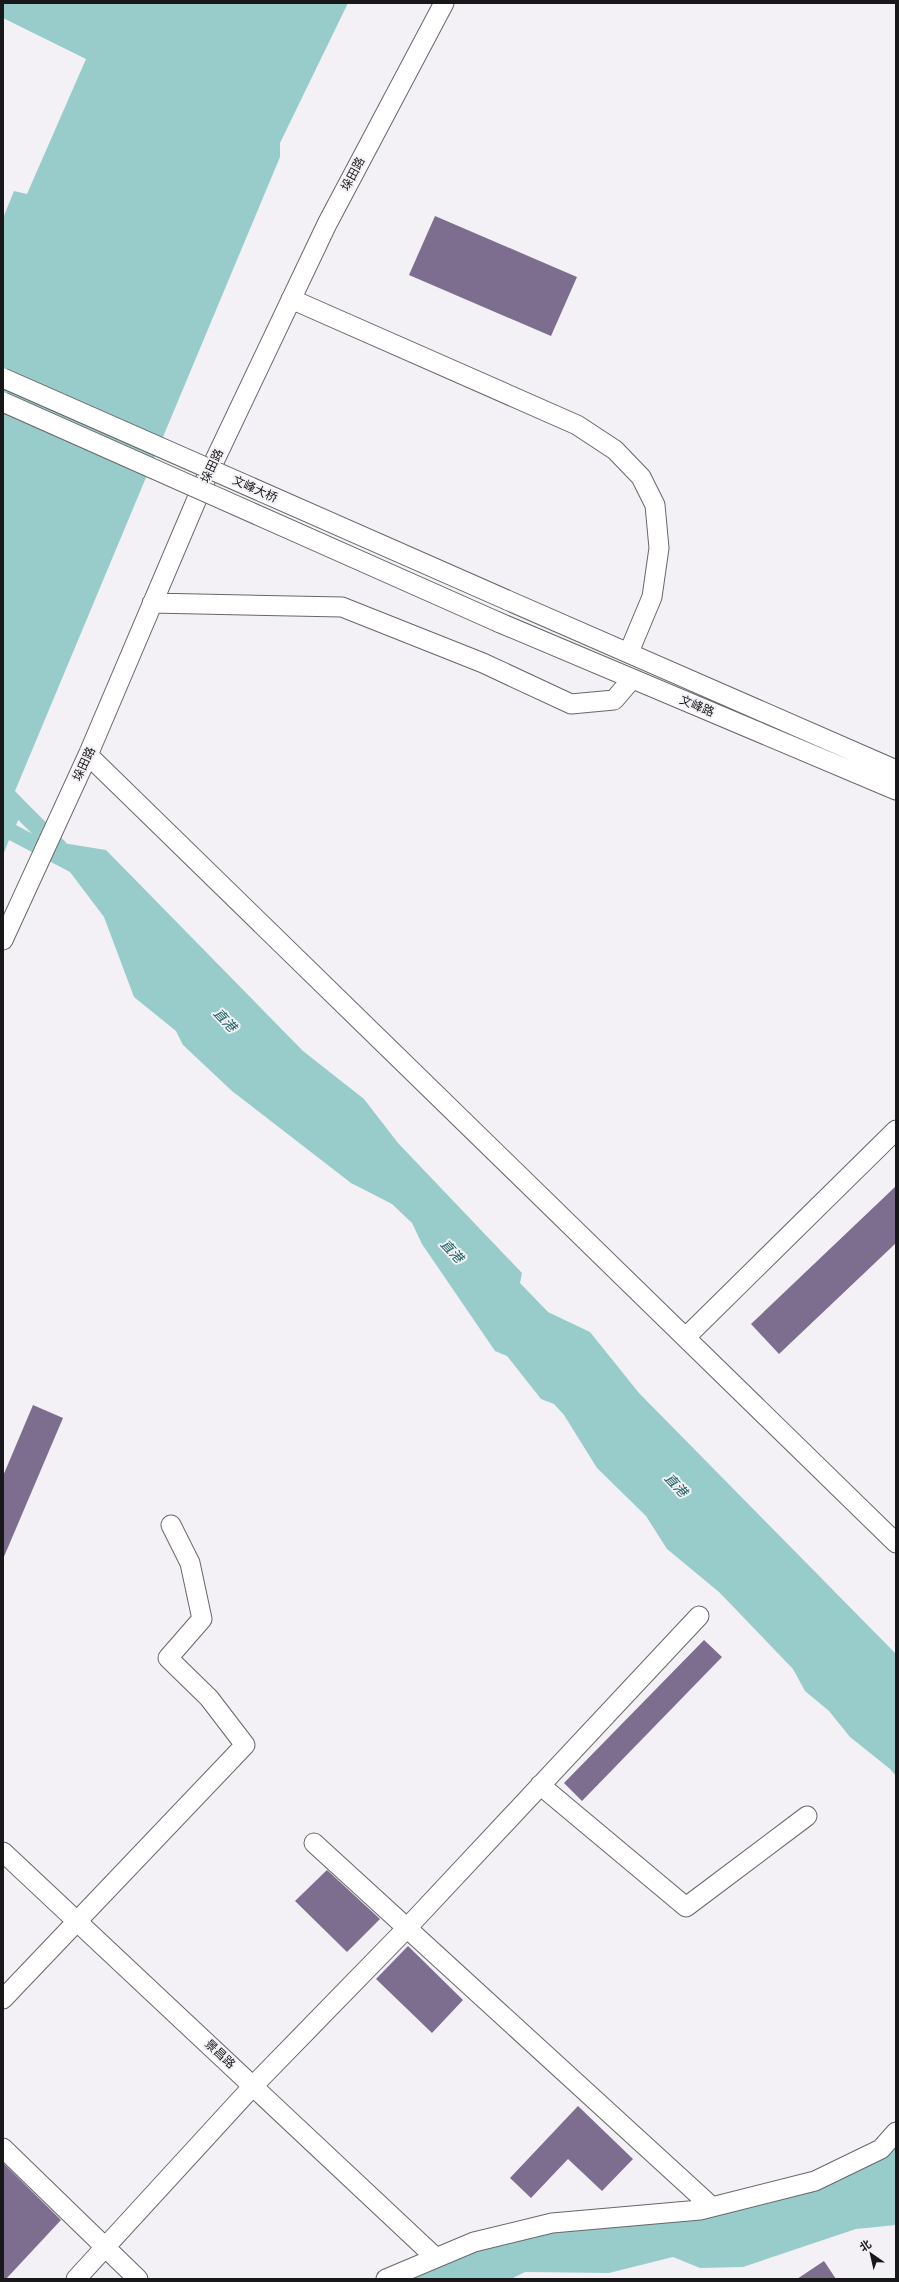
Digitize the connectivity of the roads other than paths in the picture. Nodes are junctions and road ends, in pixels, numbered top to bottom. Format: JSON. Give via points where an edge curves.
{"nodes":[{"id":1,"x":444,"y":3,"type":"edge"},
{"id":2,"x":291,"y":299,"type":"junction"},
{"id":3,"x":3,"y":378,"type":"edge"},
{"id":4,"x":3,"y":402,"type":"edge"},
{"id":5,"x":507,"y":600,"type":"joint"},
{"id":6,"x":152,"y":604,"type":"junction"},
{"id":7,"x":498,"y":622,"type":"joint"},
{"id":8,"x":629,"y":652,"type":"junction"},
{"id":9,"x":632,"y":679,"type":"junction"},
{"id":10,"x":88,"y":755,"type":"junction"},
{"id":11,"x":896,"y":770,"type":"edge"},
{"id":12,"x":896,"y":790,"type":"edge"},
{"id":13,"x":3,"y":940,"type":"edge"},
{"id":14,"x":896,"y":1130,"type":"edge"},
{"id":15,"x":686,"y":1337,"type":"junction"},
{"id":16,"x":171,"y":1525,"type":"dead end"},
{"id":17,"x":896,"y":1543,"type":"edge"},
{"id":18,"x":699,"y":1616,"type":"dead end"},
{"id":19,"x":540,"y":1785,"type":"junction"},
{"id":20,"x":807,"y":1816,"type":"dead end"},
{"id":21,"x":314,"y":1843,"type":"dead end"},
{"id":22,"x":3,"y":1852,"type":"edge"},
{"id":23,"x":77,"y":1921,"type":"junction"},
{"id":24,"x":406,"y":1929,"type":"junction"},
{"id":25,"x":3,"y":1999,"type":"edge"},
{"id":26,"x":253,"y":2086,"type":"junction"},
{"id":27,"x":896,"y":2132,"type":"edge"},
{"id":28,"x":3,"y":2148,"type":"edge"},
{"id":29,"x":712,"y":2207,"type":"junction"},
{"id":30,"x":106,"y":2247,"type":"junction"},
{"id":31,"x":436,"y":2258,"type":"junction"},
{"id":32,"x":76,"y":2279,"type":"edge"},
{"id":33,"x":138,"y":2279,"type":"edge"},
{"id":34,"x":386,"y":2279,"type":"edge"}],
"edges":[{"from":1,"to":2,"type":"street","name":"垛田路","via":[[327,224]]},
{"from":2,"to":6,"type":"street","name":"垛田路","via":[[202,486]]},
{"from":2,"to":8,"type":"street","via":[[577,425],[615,450],[641,477],[655,505],[659,548],[652,597]]},
{"from":3,"to":5,"type":"street","name":"文峰大桥","bridge":true},
{"from":4,"to":7,"type":"street","name":"文峰大桥","bridge":true},
{"from":5,"to":8,"type":"street","name":"文峰路"},
{"from":6,"to":9,"type":"street","via":[[342,607],[483,663],[570,704],[614,700]]},
{"from":6,"to":10,"type":"street","name":"垛田路"},
{"from":7,"to":9,"type":"street","name":"文峰路"},
{"from":8,"to":11,"type":"street","name":"文峰路"},
{"from":9,"to":12,"type":"street","name":"文峰路"},
{"from":10,"to":13,"type":"street","name":"垛田路"},
{"from":10,"to":15,"type":"street"},
{"from":14,"to":15,"type":"street"},
{"from":15,"to":17,"type":"street"},
{"from":16,"to":23,"type":"street","via":[[190,1563],[202,1619],[168,1658],[209,1698],[245,1745]]},
{"from":18,"to":19,"type":"street"},
{"from":19,"to":20,"type":"street","via":[[686,1907]]},
{"from":19,"to":24,"type":"street"},
{"from":21,"to":24,"type":"street"},
{"from":22,"to":23,"type":"street","name":"景昌路"},
{"from":23,"to":25,"type":"street"},
{"from":23,"to":26,"type":"street","name":"景昌路"},
{"from":24,"to":26,"type":"street"},
{"from":24,"to":29,"type":"street"},
{"from":26,"to":30,"type":"street"},
{"from":26,"to":31,"type":"street","name":"景昌路"},
{"from":27,"to":29,"type":"street","via":[[881,2149],[815,2181]]},
{"from":28,"to":30,"type":"street"},
{"from":29,"to":31,"type":"street","via":[[552,2223],[474,2242]]},
{"from":30,"to":32,"type":"street"},
{"from":30,"to":33,"type":"street"},
{"from":31,"to":34,"type":"street"}]}
